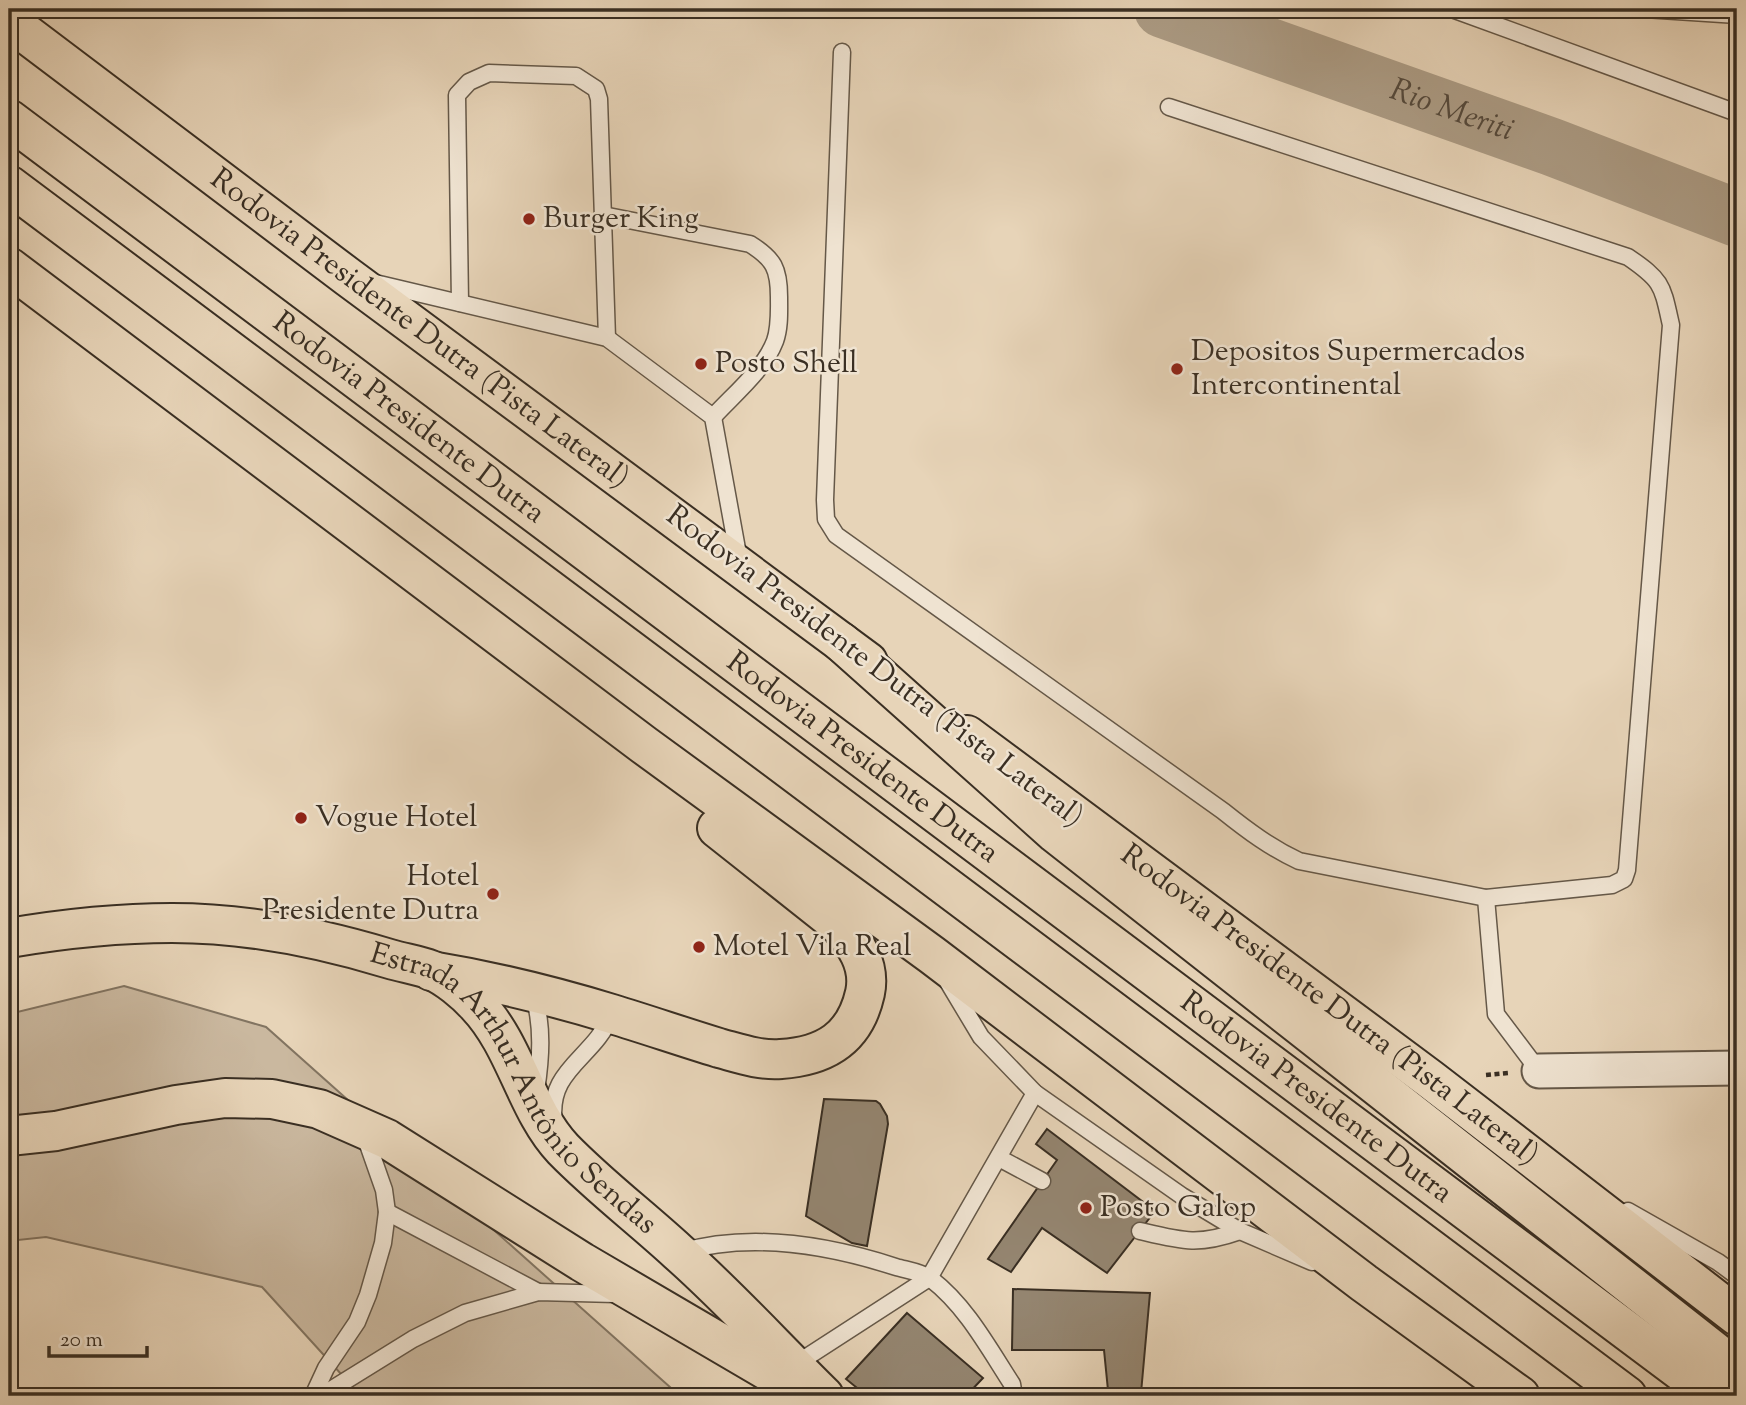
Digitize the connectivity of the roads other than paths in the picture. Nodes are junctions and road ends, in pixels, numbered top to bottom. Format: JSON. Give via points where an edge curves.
{"nodes":[{"id":1,"x":1452,"y":9,"type":"edge"},
{"id":2,"x":1645,"y":9,"type":"edge"},
{"id":3,"x":1737,"y":15,"type":"edge"},
{"id":4,"x":9,"y":21,"type":"edge"},
{"id":5,"x":842,"y":52,"type":"dead end"},
{"id":6,"x":1169,"y":107,"type":"dead end"},
{"id":7,"x":1737,"y":113,"type":"edge"},
{"id":8,"x":9,"y":120,"type":"edge"},
{"id":9,"x":9,"y":185,"type":"edge"},
{"id":10,"x":603,"y":215,"type":"junction"},
{"id":11,"x":9,"y":267,"type":"edge"},
{"id":12,"x":348,"y":277,"type":"junction"},
{"id":13,"x":460,"y":303,"type":"junction"},
{"id":14,"x":607,"y":338,"type":"junction"},
{"id":15,"x":713,"y":417,"type":"junction"},
{"id":16,"x":740,"y":567,"type":"junction"},
{"id":17,"x":841,"y":642,"type":"junction"},
{"id":18,"x":644,"y":745,"type":"junction"},
{"id":19,"x":1486,"y":898,"type":"junction"},
{"id":20,"x":9,"y":938,"type":"edge"},
{"id":21,"x":932,"y":956,"type":"junction"},
{"id":22,"x":431,"y":971,"type":"junction"},
{"id":23,"x":533,"y":993,"type":"junction"},
{"id":24,"x":612,"y":1014,"type":"junction"},
{"id":25,"x":1737,"y":1068,"type":"edge"},
{"id":26,"x":1539,"y":1071,"type":"joint"},
{"id":27,"x":1035,"y":1093,"type":"junction"},
{"id":28,"x":534,"y":1103,"type":"junction"},
{"id":29,"x":362,"y":1127,"type":"junction"},
{"id":30,"x":9,"y":1136,"type":"edge"},
{"id":31,"x":562,"y":1149,"type":"junction"},
{"id":32,"x":999,"y":1158,"type":"junction"},
{"id":33,"x":1533,"y":1158,"type":"junction"},
{"id":34,"x":1042,"y":1181,"type":"dead end"},
{"id":35,"x":387,"y":1212,"type":"junction"},
{"id":36,"x":1139,"y":1231,"type":"dead end"},
{"id":37,"x":1240,"y":1231,"type":"junction"},
{"id":38,"x":678,"y":1252,"type":"junction"},
{"id":39,"x":1737,"y":1276,"type":"edge"},
{"id":40,"x":929,"y":1278,"type":"junction"},
{"id":41,"x":1364,"y":1283,"type":"junction"},
{"id":42,"x":538,"y":1292,"type":"junction"},
{"id":43,"x":644,"y":1299,"type":"junction"},
{"id":44,"x":1737,"y":1316,"type":"edge"},
{"id":45,"x":1737,"y":1369,"type":"edge"},
{"id":46,"x":802,"y":1381,"type":"edge"},
{"id":47,"x":313,"y":1396,"type":"edge"},
{"id":48,"x":321,"y":1396,"type":"edge"},
{"id":49,"x":824,"y":1396,"type":"edge"},
{"id":50,"x":1014,"y":1396,"type":"edge"},
{"id":51,"x":1520,"y":1396,"type":"edge"},
{"id":52,"x":1627,"y":1396,"type":"edge"},
{"id":53,"x":1714,"y":1396,"type":"edge"}],
"edges":[{"from":1,"to":7,"type":"lane"},
{"from":2,"to":3,"type":"lane"},
{"from":4,"to":12,"type":"main road","name":"Rodovia Presidente Dutra (Pista Lateral)"},
{"from":5,"to":19,"type":"lane","via":[[825,500],[826,519],[836,535],[1277,851],[1299,861]]},
{"from":6,"to":19,"type":"lane","via":[[1628,257],[1662,287],[1671,325],[1627,870],[1612,886]]},
{"from":8,"to":53,"type":"main road","name":"Rodovia Presidente Dutra"},
{"from":9,"to":52,"type":"main road","name":"Rodovia Presidente Dutra"},
{"from":10,"to":13,"type":"lane","via":[[596,89],[576,76],[489,73],[469,82],[457,95]]},
{"from":10,"to":14,"type":"lane"},
{"from":10,"to":15,"type":"lane","via":[[750,244],[775,265],[779,285],[775,342]]},
{"from":11,"to":18,"type":"main road"},
{"from":12,"to":13,"type":"lane"},
{"from":12,"to":16,"type":"main road","name":"Rodovia Presidente Dutra (Pista Lateral)"},
{"from":13,"to":14,"type":"lane"},
{"from":14,"to":15,"type":"lane"},
{"from":15,"to":16,"type":"lane"},
{"from":16,"to":17,"type":"main road","name":"Rodovia Presidente Dutra (Pista Lateral)"},
{"from":17,"to":33,"type":"main road","name":"Rodovia Presidente Dutra (Pista Lateral)"},
{"from":17,"to":45,"type":"main road","via":[[1055,833]]},
{"from":18,"to":21,"type":"main road"},
{"from":18,"to":24,"type":"main road","via":[[677,791],[851,937],[860,952],[867,984],[858,1018],[839,1041],[808,1056],[779,1060],[743,1054]]},
{"from":19,"to":26,"type":"lane","via":[[1496,1014]]},
{"from":20,"to":22,"type":"main road","name":"Estrada Arthur Antônio Sendas","via":[[116,925],[186,924],[312,940]]},
{"from":21,"to":27,"type":"lane","via":[[981,1037]]},
{"from":21,"to":41,"type":"main road"},
{"from":22,"to":23,"type":"main road"},
{"from":22,"to":28,"type":"main road","name":"Estrada Arthur Antônio Sendas","via":[[456,986],[489,1018]]},
{"from":23,"to":24,"type":"main road"},
{"from":23,"to":28,"type":"lane","via":[[541,1033]]},
{"from":24,"to":31,"type":"lane","via":[[598,1041],[558,1086],[553,1120]]},
{"from":25,"to":26,"type":"street"},
{"from":27,"to":32,"type":"lane"},
{"from":27,"to":37,"type":"lane"},
{"from":28,"to":31,"type":"main road","name":"Estrada Arthur Antônio Sendas"},
{"from":29,"to":30,"type":"main road","name":"Estrada Arthur Antônio Sendas","via":[[296,1103],[251,1097],[176,1105]]},
{"from":29,"to":35,"type":"lane"},
{"from":29,"to":43,"type":"main road","name":"Estrada Arthur Antônio Sendas"},
{"from":31,"to":38,"type":"main road","name":"Estrada Arthur Antônio Sendas"},
{"from":32,"to":34,"type":"lane"},
{"from":32,"to":40,"type":"lane"},
{"from":33,"to":39,"type":"lane"},
{"from":33,"to":44,"type":"main road","name":"Rodovia Presidente Dutra (Pista Lateral)"},
{"from":35,"to":42,"type":"lane"},
{"from":35,"to":47,"type":"lane","via":[[383,1243],[357,1322]]},
{"from":36,"to":37,"type":"lane","via":[[1182,1241],[1214,1240]]},
{"from":37,"to":41,"type":"lane"},
{"from":38,"to":40,"type":"lane","via":[[709,1244],[808,1245],[873,1259]]},
{"from":38,"to":46,"type":"main road","name":"Estrada Arthur Antônio Sendas"},
{"from":40,"to":46,"type":"lane"},
{"from":40,"to":50,"type":"lane","via":[[970,1320],[1012,1384]]},
{"from":41,"to":51,"type":"main road"},
{"from":42,"to":43,"type":"lane","via":[[601,1292]]},
{"from":42,"to":48,"type":"lane","via":[[465,1313],[435,1327]]},
{"from":43,"to":46,"type":"main road","name":"Estrada Arthur Antônio Sendas"},
{"from":46,"to":49,"type":"main road","name":"Estrada Arthur Antônio Sendas"}]}
